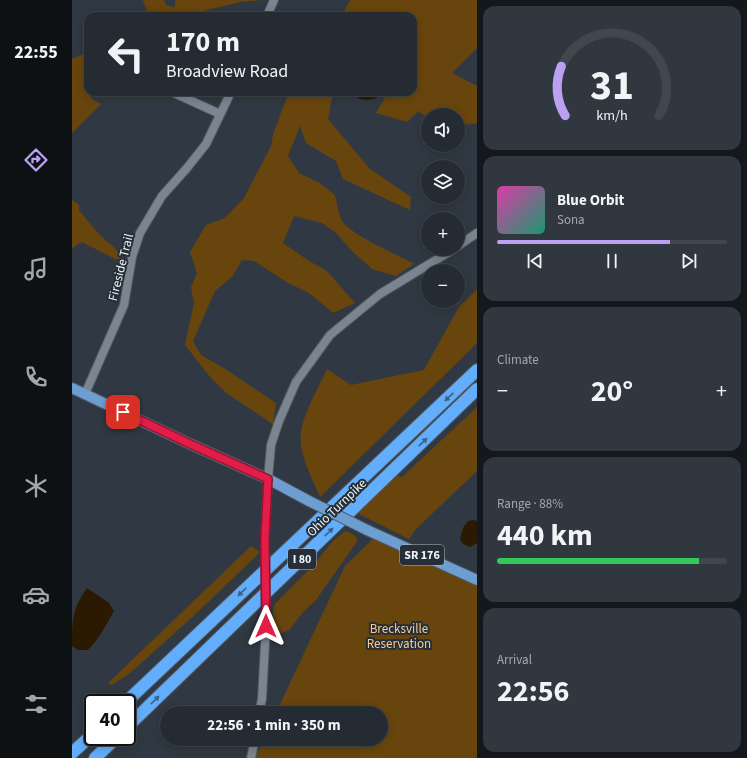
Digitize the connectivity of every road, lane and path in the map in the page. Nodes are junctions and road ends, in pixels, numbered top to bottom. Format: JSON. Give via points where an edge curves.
{"nodes":[{"id":1,"x":274,"y":0,"type":"edge"},
{"id":2,"x":269,"y":12,"type":"edge"},
{"id":3,"x":181,"y":96,"type":"edge"},
{"id":4,"x":229,"y":96,"type":"edge"},
{"id":5,"x":220,"y":114,"type":"junction"},
{"id":6,"x":477,"y":233,"type":"edge"},
{"id":7,"x":465,"y":241,"type":"edge"},
{"id":8,"x":442,"y":256,"type":"edge"},
{"id":9,"x":477,"y":370,"type":"edge"},
{"id":10,"x":72,"y":388,"type":"edge"},
{"id":11,"x":477,"y":389,"type":"edge"},
{"id":12,"x":85,"y":394,"type":"junction"},
{"id":13,"x":268,"y":479,"type":"junction"},
{"id":14,"x":477,"y":580,"type":"edge"},
{"id":15,"x":135,"y":694,"type":"edge"},
{"id":16,"x":260,"y":706,"type":"edge"},
{"id":17,"x":136,"y":718,"type":"edge"},
{"id":18,"x":84,"y":743,"type":"edge"},
{"id":19,"x":108,"y":746,"type":"edge"},
{"id":20,"x":254,"y":746,"type":"edge"},
{"id":21,"x":72,"y":754,"type":"edge"},
{"id":22,"x":95,"y":758,"type":"edge"},
{"id":23,"x":251,"y":758,"type":"edge"}],
"edges":[{"from":1,"to":2,"type":"street"},
{"from":3,"to":5,"type":"street"},
{"from":4,"to":5,"type":"street","name":"Fireside Trail"},
{"from":5,"to":12,"type":"street","name":"Fireside Trail","via":[[206,144],[162,196],[140,233],[132,257],[124,305]]},
{"from":6,"to":7,"type":"street"},
{"from":8,"to":13,"type":"street","via":[[380,294],[330,335],[296,382],[279,421],[271,445]]},
{"from":9,"to":15,"type":"highway","name":"Ohio Turnpike","number":"I 80","one_way":true},
{"from":10,"to":12,"type":"main road","number":"SR 176"},
{"from":17,"to":11,"type":"highway","name":"Ohio Turnpike","number":"I 80","one_way":true},
{"from":12,"to":13,"type":"main road","number":"SR 176"},
{"from":13,"to":14,"type":"main road","number":"SR 176","bridge":true,"via":[[367,530]]},
{"from":13,"to":16,"type":"street","bridge":true,"via":[[265,537],[266,626]]},
{"from":18,"to":21,"type":"highway"},
{"from":19,"to":22,"type":"highway"},
{"from":20,"to":23,"type":"street"}]}
